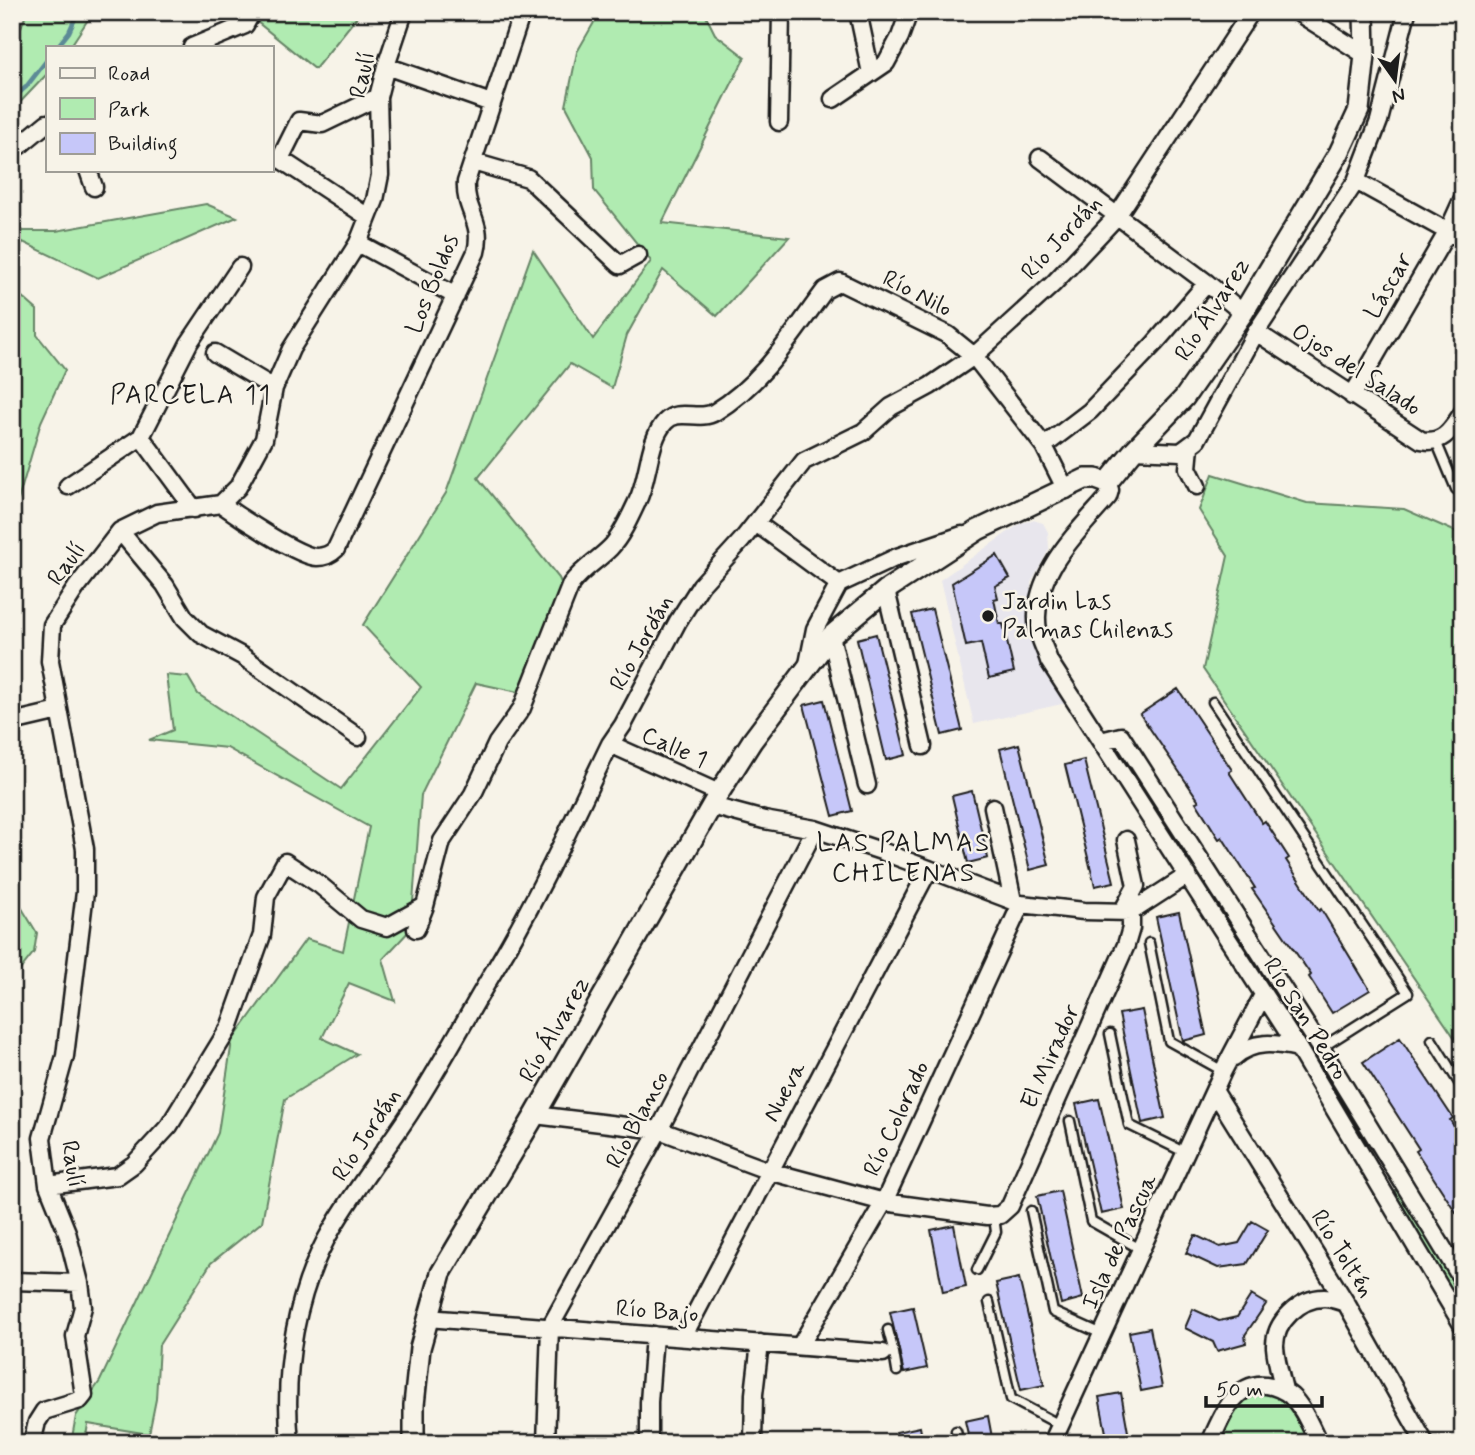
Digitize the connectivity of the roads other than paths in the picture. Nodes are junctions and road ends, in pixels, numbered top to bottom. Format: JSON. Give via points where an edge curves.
{"nodes":[{"id":1,"x":251,"y":12,"type":"edge"},
{"id":2,"x":404,"y":12,"type":"edge"},
{"id":3,"x":522,"y":12,"type":"edge"},
{"id":4,"x":781,"y":12,"type":"edge"},
{"id":5,"x":858,"y":12,"type":"edge"},
{"id":6,"x":909,"y":12,"type":"edge"},
{"id":7,"x":1251,"y":12,"type":"edge"},
{"id":8,"x":1297,"y":12,"type":"edge"},
{"id":9,"x":1364,"y":12,"type":"edge"},
{"id":10,"x":1407,"y":12,"type":"edge"},
{"id":11,"x":194,"y":46,"type":"edge"},
{"id":12,"x":1365,"y":55,"type":"junction"},
{"id":13,"x":386,"y":66,"type":"junction"},
{"id":14,"x":871,"y":74,"type":"junction"},
{"id":15,"x":378,"y":97,"type":"junction"},
{"id":16,"x":833,"y":99,"type":"dead end"},
{"id":17,"x":491,"y":103,"type":"junction"},
{"id":18,"x":779,"y":122,"type":"dead end"},
{"id":19,"x":46,"y":123,"type":"edge"},
{"id":20,"x":19,"y":146,"type":"dead end"},
{"id":21,"x":1040,"y":158,"type":"dead end"},
{"id":22,"x":473,"y":162,"type":"junction"},
{"id":23,"x":89,"y":172,"type":"edge"},
{"id":24,"x":1356,"y":181,"type":"junction"},
{"id":25,"x":94,"y":187,"type":"dead end"},
{"id":26,"x":1463,"y":198,"type":"edge"},
{"id":27,"x":1117,"y":216,"type":"junction"},
{"id":28,"x":368,"y":217,"type":"junction"},
{"id":29,"x":1448,"y":231,"type":"junction"},
{"id":30,"x":1463,"y":240,"type":"edge"},
{"id":31,"x":358,"y":243,"type":"junction"},
{"id":32,"x":638,"y":255,"type":"dead end"},
{"id":33,"x":240,"y":267,"type":"dead end"},
{"id":34,"x":1207,"y":284,"type":"junction"},
{"id":35,"x":456,"y":296,"type":"junction"},
{"id":36,"x":1243,"y":313,"type":"junction"},
{"id":37,"x":1256,"y":332,"type":"junction"},
{"id":38,"x":215,"y":353,"type":"dead end"},
{"id":39,"x":974,"y":356,"type":"junction"},
{"id":40,"x":274,"y":388,"type":"junction"},
{"id":41,"x":1352,"y":396,"type":"junction"},
{"id":42,"x":1463,"y":412,"type":"edge"},
{"id":43,"x":141,"y":437,"type":"junction"},
{"id":44,"x":1436,"y":441,"type":"junction"},
{"id":45,"x":1044,"y":446,"type":"junction"},
{"id":46,"x":1190,"y":447,"type":"junction"},
{"id":47,"x":1134,"y":450,"type":"junction"},
{"id":48,"x":1107,"y":483,"type":"junction"},
{"id":49,"x":68,"y":486,"type":"dead end"},
{"id":50,"x":1197,"y":486,"type":"dead end"},
{"id":51,"x":1066,"y":489,"type":"junction"},
{"id":52,"x":1463,"y":494,"type":"edge"},
{"id":53,"x":221,"y":504,"type":"junction"},
{"id":54,"x":194,"y":509,"type":"junction"},
{"id":55,"x":756,"y":523,"type":"junction"},
{"id":56,"x":978,"y":530,"type":"junction"},
{"id":57,"x":120,"y":531,"type":"junction"},
{"id":58,"x":839,"y":584,"type":"junction"},
{"id":59,"x":886,"y":590,"type":"junction"},
{"id":60,"x":831,"y":636,"type":"junction"},
{"id":61,"x":808,"y":667,"type":"junction"},
{"id":62,"x":1213,"y":702,"type":"dead end"},
{"id":63,"x":59,"y":710,"type":"junction"},
{"id":64,"x":12,"y":722,"type":"edge"},
{"id":65,"x":358,"y":737,"type":"dead end"},
{"id":66,"x":1101,"y":741,"type":"junction"},
{"id":67,"x":610,"y":744,"type":"junction"},
{"id":68,"x":923,"y":746,"type":"dead end"},
{"id":69,"x":867,"y":785,"type":"dead end"},
{"id":70,"x":716,"y":799,"type":"junction"},
{"id":71,"x":993,"y":807,"type":"dead end"},
{"id":72,"x":815,"y":829,"type":"junction"},
{"id":73,"x":1126,"y":840,"type":"dead end"},
{"id":74,"x":929,"y":869,"type":"junction"},
{"id":75,"x":1188,"y":874,"type":"junction"},
{"id":76,"x":1017,"y":902,"type":"junction"},
{"id":77,"x":425,"y":906,"type":"junction"},
{"id":78,"x":1127,"y":912,"type":"junction"},
{"id":79,"x":416,"y":929,"type":"dead end"},
{"id":80,"x":1149,"y":943,"type":"dead end"},
{"id":81,"x":1263,"y":995,"type":"junction"},
{"id":82,"x":1110,"y":1034,"type":"dead end"},
{"id":83,"x":1432,"y":1040,"type":"dead end"},
{"id":84,"x":1321,"y":1048,"type":"junction"},
{"id":85,"x":1301,"y":1053,"type":"junction"},
{"id":86,"x":1226,"y":1066,"type":"junction"},
{"id":87,"x":1463,"y":1089,"type":"edge"},
{"id":88,"x":1214,"y":1092,"type":"junction"},
{"id":89,"x":535,"y":1115,"type":"junction"},
{"id":90,"x":1070,"y":1121,"type":"dead end"},
{"id":91,"x":659,"y":1130,"type":"junction"},
{"id":92,"x":1186,"y":1153,"type":"junction"},
{"id":93,"x":769,"y":1171,"type":"junction"},
{"id":94,"x":48,"y":1185,"type":"junction"},
{"id":95,"x":884,"y":1202,"type":"junction"},
{"id":96,"x":1031,"y":1211,"type":"dead end"},
{"id":97,"x":997,"y":1216,"type":"junction"},
{"id":98,"x":1142,"y":1250,"type":"junction"},
{"id":99,"x":977,"y":1270,"type":"dead end"},
{"id":100,"x":12,"y":1281,"type":"edge"},
{"id":101,"x":1463,"y":1281,"type":"edge"},
{"id":102,"x":80,"y":1283,"type":"junction"},
{"id":103,"x":989,"y":1302,"type":"dead end"},
{"id":104,"x":1346,"y":1303,"type":"junction"},
{"id":105,"x":427,"y":1318,"type":"junction"},
{"id":106,"x":1463,"y":1326,"type":"edge"},
{"id":107,"x":550,"y":1327,"type":"junction"},
{"id":108,"x":888,"y":1330,"type":"dead end"},
{"id":109,"x":1102,"y":1334,"type":"junction"},
{"id":110,"x":654,"y":1335,"type":"junction"},
{"id":111,"x":682,"y":1337,"type":"junction"},
{"id":112,"x":760,"y":1343,"type":"junction"},
{"id":113,"x":800,"y":1346,"type":"junction"},
{"id":114,"x":888,"y":1353,"type":"junction"},
{"id":115,"x":897,"y":1371,"type":"dead end"},
{"id":116,"x":1284,"y":1391,"type":"junction"},
{"id":117,"x":1060,"y":1424,"type":"junction"},
{"id":118,"x":956,"y":1431,"type":"dead end"},
{"id":119,"x":32,"y":1443,"type":"edge"},
{"id":120,"x":290,"y":1443,"type":"edge"},
{"id":121,"x":414,"y":1443,"type":"edge"},
{"id":122,"x":546,"y":1443,"type":"edge"},
{"id":123,"x":649,"y":1443,"type":"edge"},
{"id":124,"x":754,"y":1443,"type":"edge"},
{"id":125,"x":959,"y":1443,"type":"edge"},
{"id":126,"x":1052,"y":1443,"type":"edge"},
{"id":127,"x":1210,"y":1443,"type":"edge"},
{"id":128,"x":1319,"y":1443,"type":"edge"},
{"id":129,"x":1425,"y":1443,"type":"edge"}],
"edges":[{"from":1,"to":11,"type":"street","via":[[245,25]]},
{"from":2,"to":13,"type":"street","name":"Raulí"},
{"from":3,"to":17,"type":"street","name":"Los Boldos"},
{"from":4,"to":18,"type":"street"},
{"from":5,"to":14,"type":"street"},
{"from":6,"to":14,"type":"street","via":[[886,63]]},
{"from":7,"to":27,"type":"street","name":"Río Jordán"},
{"from":8,"to":12,"type":"street"},
{"from":9,"to":12,"type":"street","name":"Río Álvarez"},
{"from":10,"to":24,"type":"street","via":[[1379,121]]},
{"from":12,"to":36,"type":"street","name":"Río Álvarez","via":[[1359,110],[1339,153]]},
{"from":13,"to":15,"type":"street","name":"Raulí"},
{"from":13,"to":17,"type":"street"},
{"from":14,"to":16,"type":"street"},
{"from":15,"to":28,"type":"street","name":"Raulí","via":[[380,175]]},
{"from":15,"to":28,"type":"street","via":[[322,124],[299,121],[280,159]]},
{"from":17,"to":22,"type":"street","name":"Los Boldos"},
{"from":19,"to":20,"type":"street"},
{"from":21,"to":27,"type":"street"},
{"from":22,"to":32,"type":"street","via":[[528,178],[620,265]]},
{"from":22,"to":35,"type":"street","name":"Los Boldos","via":[[466,192],[479,239]]},
{"from":23,"to":25,"type":"street"},
{"from":24,"to":29,"type":"street"},
{"from":24,"to":37,"type":"street"},
{"from":26,"to":29,"type":"street","name":"Láscar"},
{"from":27,"to":34,"type":"street"},
{"from":27,"to":39,"type":"street","name":"Río Jordán","via":[[1053,284]]},
{"from":28,"to":31,"type":"street","name":"Raulí"},
{"from":29,"to":30,"type":"street"},
{"from":29,"to":41,"type":"street","name":"Láscar"},
{"from":31,"to":35,"type":"street"},
{"from":31,"to":40,"type":"street","name":"Raulí","via":[[291,349]]},
{"from":33,"to":43,"type":"street","via":[[189,342]]},
{"from":34,"to":36,"type":"street"},
{"from":34,"to":45,"type":"street","via":[[1090,411]]},
{"from":35,"to":53,"type":"street","name":"Los Boldos","via":[[336,549],[324,556],[309,556]]},
{"from":36,"to":47,"type":"street","name":"Río Álvarez","via":[[1184,398]]},
{"from":37,"to":41,"type":"street","name":"Ojos del Salado"},
{"from":37,"to":46,"type":"street"},
{"from":38,"to":40,"type":"street"},
{"from":39,"to":45,"type":"street","name":"Río Nilo"},
{"from":39,"to":55,"type":"street","name":"Río Jordán","via":[[891,407],[863,432],[804,461]]},
{"from":39,"to":77,"type":"street","name":"Río Nilo","via":[[948,335],[840,282],[825,290],[764,373],[727,404],[712,414],[667,418],[659,429],[639,500],[612,547],[570,584],[522,708],[442,841]]},
{"from":40,"to":53,"type":"street","name":"Raulí","via":[[264,439],[238,487]]},
{"from":41,"to":44,"type":"street","name":"Ojos del Salado","via":[[1421,440]]},
{"from":42,"to":44,"type":"street","name":"Ojos del Salado"},
{"from":43,"to":49,"type":"street"},
{"from":43,"to":54,"type":"street"},
{"from":44,"to":52,"type":"lane","via":[[1456,489]]},
{"from":45,"to":51,"type":"street","name":"Río Nilo"},
{"from":46,"to":47,"type":"street","via":[[1168,453]]},
{"from":46,"to":50,"type":"street","via":[[1188,468]]},
{"from":47,"to":48,"type":"street","name":"Río Álvarez"},
{"from":48,"to":51,"type":"street","name":"Río Álvarez","via":[[1085,479]]},
{"from":48,"to":66,"type":"street","name":"Río San Pedro","via":[[1108,497],[1057,558],[1038,610],[1038,630],[1049,661]]},
{"from":51,"to":56,"type":"street","name":"Río Álvarez"},
{"from":53,"to":54,"type":"street","name":"Raulí"},
{"from":54,"to":57,"type":"street","name":"Raulí","via":[[157,513]]},
{"from":55,"to":58,"type":"street"},
{"from":55,"to":67,"type":"street","name":"Río Jordán","via":[[701,585]]},
{"from":56,"to":58,"type":"street","name":"Río Álvarez","via":[[897,556]]},
{"from":56,"to":59,"type":"street","name":"Río Álvarez"},
{"from":57,"to":63,"type":"street","name":"Raulí","via":[[52,625],[50,661]]},
{"from":57,"to":65,"type":"street","via":[[201,635],[242,656]]},
{"from":58,"to":61,"type":"street","name":"Río Álvarez","via":[[815,629]]},
{"from":59,"to":60,"type":"street","name":"Río Álvarez"},
{"from":59,"to":68,"type":"street"},
{"from":60,"to":61,"type":"street","name":"Río Álvarez"},
{"from":60,"to":69,"type":"street"},
{"from":61,"to":70,"type":"street","name":"Río Álvarez","via":[[752,741]]},
{"from":62,"to":84,"type":"lane","via":[[1408,993]]},
{"from":63,"to":64,"type":"street"},
{"from":63,"to":94,"type":"street","name":"Raulí","via":[[85,849],[85,892],[65,1056],[43,1138]]},
{"from":66,"to":75,"type":"street","name":"Río San Pedro"},
{"from":66,"to":84,"type":"street","name":"Río San Pedro","via":[[1121,736]]},
{"from":67,"to":70,"type":"street","name":"Calle 1"},
{"from":67,"to":120,"type":"street","name":"Río Jordán","via":[[520,927],[320,1254],[294,1336],[288,1394]]},
{"from":70,"to":72,"type":"street","name":"Calle 1","via":[[764,820]]},
{"from":70,"to":89,"type":"street","name":"Río Álvarez"},
{"from":71,"to":76,"type":"street"},
{"from":72,"to":74,"type":"street","name":"Calle 1"},
{"from":72,"to":91,"type":"street","name":"Río Blanco"},
{"from":73,"to":78,"type":"street","name":"El Mirador","via":[[1136,886]]},
{"from":74,"to":76,"type":"street","name":"Calle 1"},
{"from":74,"to":93,"type":"street","name":"Nueva"},
{"from":75,"to":78,"type":"street"},
{"from":75,"to":81,"type":"street","name":"Río San Pedro"},
{"from":76,"to":78,"type":"street","name":"Calle 1"},
{"from":76,"to":95,"type":"street","name":"Río Colorado"},
{"from":77,"to":79,"type":"street"},
{"from":77,"to":94,"type":"street","via":[[387,927],[362,919],[285,862],[266,897],[262,935],[229,1028],[169,1126],[117,1176]]},
{"from":78,"to":97,"type":"street","name":"El Mirador","via":[[1131,928],[1126,945],[1010,1206]]},
{"from":80,"to":86,"type":"lane","via":[[1169,1041]]},
{"from":81,"to":85,"type":"street","name":"Río San Pedro"},
{"from":81,"to":86,"type":"street","name":"Isla de Pascua"},
{"from":82,"to":92,"type":"lane","via":[[1129,1125]]},
{"from":83,"to":87,"type":"lane"},
{"from":84,"to":85,"type":"street"},
{"from":84,"to":101,"type":"street","name":"Río San Pedro"},
{"from":85,"to":86,"type":"street","via":[[1279,1044],[1249,1046]]},
{"from":85,"to":106,"type":"street","name":"Río San Pedro"},
{"from":86,"to":88,"type":"street","name":"Isla de Pascua"},
{"from":88,"to":92,"type":"street","name":"Isla de Pascua"},
{"from":88,"to":104,"type":"street","name":"Río Toltén"},
{"from":89,"to":91,"type":"street"},
{"from":89,"to":105,"type":"street","name":"Río Álvarez","via":[[441,1273]]},
{"from":90,"to":98,"type":"lane","via":[[1091,1221]]},
{"from":91,"to":93,"type":"street"},
{"from":91,"to":107,"type":"street","name":"Río Blanco"},
{"from":92,"to":98,"type":"street","name":"Isla de Pascua"},
{"from":93,"to":95,"type":"street"},
{"from":93,"to":111,"type":"street","name":"Nueva"},
{"from":94,"to":102,"type":"street","name":"Raulí"},
{"from":95,"to":97,"type":"street"},
{"from":95,"to":113,"type":"street","name":"Río Colorado"},
{"from":96,"to":109,"type":"lane","via":[[1053,1312]]},
{"from":97,"to":99,"type":"lane","via":[[996,1232]]},
{"from":98,"to":109,"type":"street","name":"Isla de Pascua"},
{"from":100,"to":102,"type":"street"},
{"from":102,"to":119,"type":"street","name":"Raulí","via":[[83,1307],[75,1336],[84,1395],[44,1411]]},
{"from":103,"to":117,"type":"lane","via":[[1011,1399]]},
{"from":104,"to":116,"type":"street","via":[[1324,1298],[1303,1302],[1289,1314],[1275,1346]]},
{"from":104,"to":129,"type":"street","name":"Río Toltén"},
{"from":105,"to":107,"type":"street","name":"Río Bajo"},
{"from":105,"to":121,"type":"street","name":"Río Álvarez","via":[[416,1378]]},
{"from":107,"to":110,"type":"street","name":"Río Bajo"},
{"from":107,"to":122,"type":"street","name":"Río Blanco"},
{"from":108,"to":114,"type":"lane"},
{"from":109,"to":117,"type":"street","name":"Isla de Pascua"},
{"from":110,"to":111,"type":"street","name":"Río Bajo"},
{"from":110,"to":123,"type":"street"},
{"from":111,"to":112,"type":"street","name":"Río Bajo"},
{"from":112,"to":113,"type":"street","name":"Río Bajo"},
{"from":112,"to":124,"type":"street"},
{"from":113,"to":114,"type":"street","name":"Río Bajo"},
{"from":114,"to":115,"type":"lane"},
{"from":116,"to":127,"type":"street","via":[[1256,1385],[1238,1393]]},
{"from":116,"to":128,"type":"street","via":[[1298,1404]]},
{"from":117,"to":126,"type":"street","name":"Isla de Pascua"},
{"from":118,"to":125,"type":"lane"}]}
